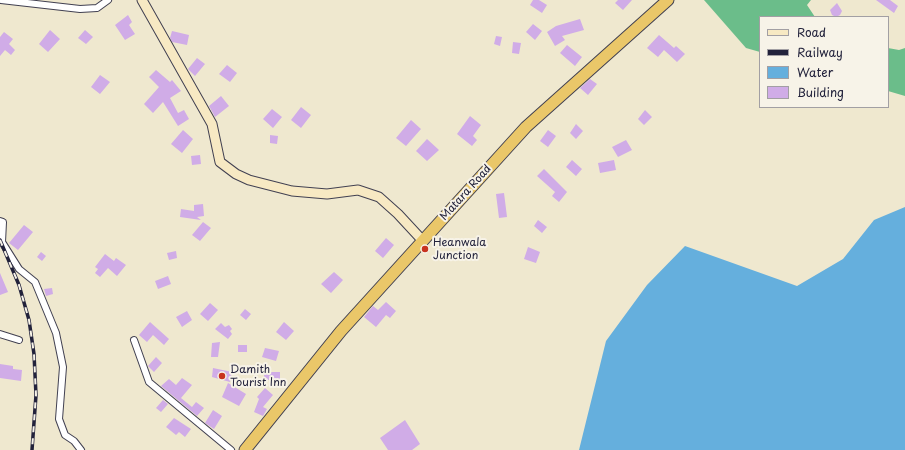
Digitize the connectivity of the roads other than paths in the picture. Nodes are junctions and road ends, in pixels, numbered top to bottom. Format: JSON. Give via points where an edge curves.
{"nodes":[{"id":1,"x":0,"y":0,"type":"edge"},
{"id":2,"x":108,"y":0,"type":"edge"},
{"id":3,"x":142,"y":0,"type":"edge"},
{"id":4,"x":668,"y":0,"type":"edge"},
{"id":5,"x":0,"y":221,"type":"edge"},
{"id":6,"x":423,"y":241,"type":"junction"},
{"id":7,"x":0,"y":334,"type":"edge"},
{"id":8,"x":19,"y":340,"type":"dead end"},
{"id":9,"x":134,"y":340,"type":"dead end"},
{"id":10,"x":248,"y":447,"type":"edge"},
{"id":11,"x":81,"y":450,"type":"edge"},
{"id":12,"x":231,"y":450,"type":"edge"}],
"edges":[{"from":1,"to":2,"type":"street","via":[[80,9],[97,8]]},
{"from":3,"to":6,"type":"main road","via":[[212,124],[220,162],[249,180],[292,191],[327,194],[358,190],[379,197]]},
{"from":4,"to":6,"type":"highway","name":"Matara Road","via":[[526,126]]},
{"from":5,"to":11,"type":"street","via":[[3,222],[2,242],[19,269],[35,282],[56,334],[63,367],[59,419],[65,435]]},
{"from":6,"to":10,"type":"highway","name":"Matara Road","via":[[341,331]]},
{"from":7,"to":8,"type":"street"},
{"from":9,"to":12,"type":"street","via":[[149,382]]}]}
